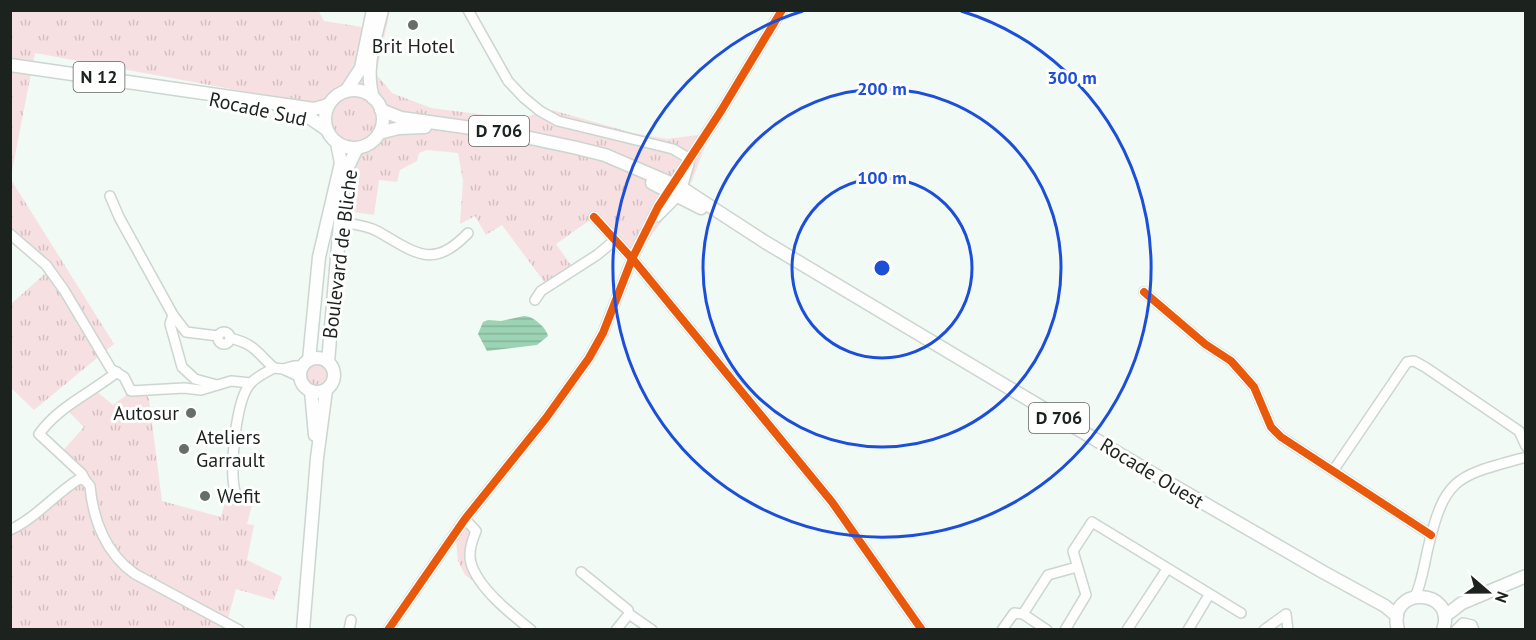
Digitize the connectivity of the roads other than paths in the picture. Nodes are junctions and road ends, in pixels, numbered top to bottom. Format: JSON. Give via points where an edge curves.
{"nodes":[{"id":1,"x":373,"y":10,"type":"edge"},
{"id":2,"x":382,"y":10,"type":"edge"},
{"id":3,"x":468,"y":10,"type":"edge"},
{"id":4,"x":782,"y":10,"type":"edge"},
{"id":5,"x":10,"y":65,"type":"edge"},
{"id":6,"x":346,"y":91,"type":"junction"},
{"id":7,"x":188,"y":92,"type":"junction"},
{"id":8,"x":373,"y":98,"type":"junction"},
{"id":9,"x":328,"y":105,"type":"junction"},
{"id":10,"x":381,"y":110,"type":"junction"},
{"id":11,"x":453,"y":126,"type":"junction"},
{"id":12,"x":326,"y":129,"type":"junction"},
{"id":13,"x":379,"y":133,"type":"junction"},
{"id":14,"x":337,"y":143,"type":"junction"},
{"id":15,"x":357,"y":148,"type":"junction"},
{"id":16,"x":690,"y":159,"type":"junction"},
{"id":17,"x":676,"y":187,"type":"junction"},
{"id":18,"x":110,"y":196,"type":"dead end"},
{"id":19,"x":594,"y":217,"type":"dead end"},
{"id":20,"x":339,"y":222,"type":"junction"},
{"id":21,"x":468,"y":233,"type":"dead end"},
{"id":22,"x":10,"y":234,"type":"edge"},
{"id":23,"x":615,"y":240,"type":"junction"},
{"id":24,"x":632,"y":260,"type":"junction"},
{"id":25,"x":1144,"y":292,"type":"dead end"},
{"id":26,"x":535,"y":300,"type":"dead end"},
{"id":27,"x":173,"y":315,"type":"junction"},
{"id":28,"x":328,"y":362,"type":"junction"},
{"id":29,"x":278,"y":368,"type":"junction"},
{"id":30,"x":304,"y":368,"type":"junction"},
{"id":31,"x":117,"y":372,"type":"junction"},
{"id":32,"x":251,"y":383,"type":"junction"},
{"id":33,"x":217,"y":385,"type":"junction"},
{"id":34,"x":326,"y":390,"type":"junction"},
{"id":35,"x":311,"y":391,"type":"junction"},
{"id":36,"x":1526,"y":446,"type":"edge"},
{"id":37,"x":1526,"y":457,"type":"edge"},
{"id":38,"x":318,"y":458,"type":"junction"},
{"id":39,"x":1333,"y":471,"type":"junction"},
{"id":40,"x":85,"y":480,"type":"junction"},
{"id":41,"x":235,"y":490,"type":"dead end"},
{"id":42,"x":465,"y":519,"type":"junction"},
{"id":43,"x":10,"y":530,"type":"edge"},
{"id":44,"x":1431,"y":535,"type":"junction"},
{"id":45,"x":1077,"y":567,"type":"junction"},
{"id":46,"x":1167,"y":569,"type":"junction"},
{"id":47,"x":581,"y":572,"type":"dead end"},
{"id":48,"x":1423,"y":576,"type":"junction"},
{"id":49,"x":1526,"y":576,"type":"edge"},
{"id":50,"x":1356,"y":590,"type":"junction"},
{"id":51,"x":1209,"y":595,"type":"junction"},
{"id":52,"x":1428,"y":596,"type":"junction"},
{"id":53,"x":1415,"y":597,"type":"junction"},
{"id":54,"x":1403,"y":603,"type":"junction"},
{"id":55,"x":1442,"y":611,"type":"junction"},
{"id":56,"x":1241,"y":613,"type":"dead end"},
{"id":57,"x":629,"y":614,"type":"junction"},
{"id":58,"x":1023,"y":614,"type":"junction"},
{"id":59,"x":1397,"y":626,"type":"edge"},
{"id":60,"x":238,"y":630,"type":"edge"},
{"id":61,"x":303,"y":630,"type":"edge"},
{"id":62,"x":387,"y":630,"type":"edge"},
{"id":63,"x":531,"y":630,"type":"edge"},
{"id":64,"x":616,"y":630,"type":"edge"},
{"id":65,"x":652,"y":630,"type":"edge"},
{"id":66,"x":922,"y":630,"type":"edge"},
{"id":67,"x":1002,"y":630,"type":"edge"},
{"id":68,"x":1047,"y":630,"type":"edge"},
{"id":69,"x":1065,"y":630,"type":"edge"},
{"id":70,"x":1127,"y":630,"type":"edge"},
{"id":71,"x":1188,"y":630,"type":"edge"},
{"id":72,"x":1264,"y":630,"type":"edge"},
{"id":73,"x":1288,"y":630,"type":"edge"},
{"id":74,"x":1443,"y":630,"type":"edge"},
{"id":75,"x":1456,"y":630,"type":"edge"},
{"id":76,"x":1474,"y":630,"type":"edge"}],
"edges":[{"from":1,"to":6,"type":"main road","via":[[361,68]]},
{"from":2,"to":8,"type":"main road","via":[[369,70]]},
{"from":3,"to":16,"type":"street","via":[[508,81],[540,111],[558,121],[673,149]]},
{"from":4,"to":16,"type":"street"},
{"from":5,"to":7,"type":"main road","name":"Rocade Sud","number":"N 12"},
{"from":6,"to":8,"type":"main road","via":[[365,92]]},
{"from":6,"to":9,"type":"main road"},
{"from":7,"to":9,"type":"main road","name":"Rocade Sud","number":"N 12","via":[[314,109]]},
{"from":7,"to":12,"type":"main road","name":"Rocade Sud","number":"N 12","via":[[307,116]]},
{"from":8,"to":10,"type":"main road"},
{"from":9,"to":12,"type":"main road"},
{"from":10,"to":11,"type":"main road","name":"Rocade Ouest","number":"D 706","via":[[401,118]]},
{"from":10,"to":13,"type":"main road"},
{"from":11,"to":13,"type":"main road","name":"Rocade Ouest","number":"D 706","via":[[399,128]]},
{"from":11,"to":17,"type":"main road","name":"Rocade Ouest","number":"D 706","via":[[507,133],[605,155]]},
{"from":12,"to":14,"type":"main road"},
{"from":13,"to":15,"type":"main road"},
{"from":14,"to":15,"type":"main road"},
{"from":14,"to":30,"type":"main road","name":"Boulevard de Bliche","via":[[341,163],[319,257]]},
{"from":15,"to":20,"type":"main road","name":"Boulevard de Bliche","via":[[345,177]]},
{"from":16,"to":17,"type":"street"},
{"from":17,"to":24,"type":"street","via":[[648,226]]},
{"from":17,"to":50,"type":"main road","name":"Rocade Ouest","number":"D 706","via":[[1143,468]]},
{"from":18,"to":27,"type":"street"},
{"from":19,"to":23,"type":"street"},
{"from":20,"to":21,"type":"street","via":[[375,230],[416,252],[440,255]]},
{"from":20,"to":28,"type":"main road","name":"Boulevard de Bliche"},
{"from":22,"to":31,"type":"street","via":[[46,265],[111,369]]},
{"from":23,"to":24,"type":"street"},
{"from":23,"to":26,"type":"street","via":[[541,291]]},
{"from":24,"to":42,"type":"street","via":[[589,358]]},
{"from":24,"to":66,"type":"street","via":[[805,469],[865,546]]},
{"from":25,"to":39,"type":"street","via":[[1231,361],[1254,387],[1271,427]]},
{"from":27,"to":29,"type":"street","via":[[186,332],[219,336],[225,332],[230,338],[254,347]]},
{"from":27,"to":33,"type":"street","via":[[170,324],[182,367],[195,379]]},
{"from":28,"to":30,"type":"main road","via":[[319,358]]},
{"from":28,"to":34,"type":"main road","via":[[335,375]]},
{"from":29,"to":30,"type":"street"},
{"from":29,"to":32,"type":"street"},
{"from":30,"to":35,"type":"main road","via":[[303,386]]},
{"from":31,"to":33,"type":"street","via":[[130,391],[201,390]]},
{"from":31,"to":40,"type":"street","via":[[72,402],[39,434]]},
{"from":32,"to":33,"type":"street","via":[[231,381]]},
{"from":32,"to":41,"type":"street","via":[[239,409]]},
{"from":34,"to":35,"type":"main road"},
{"from":34,"to":38,"type":"main road"},
{"from":35,"to":38,"type":"main road"},
{"from":36,"to":39,"type":"street","via":[[1520,431],[1414,361],[1407,362]]},
{"from":37,"to":44,"type":"street","via":[[1470,473],[1455,483],[1442,501]]},
{"from":38,"to":61,"type":"main road"},
{"from":39,"to":44,"type":"street"},
{"from":40,"to":43,"type":"street","via":[[79,479]]},
{"from":40,"to":60,"type":"street","via":[[90,486],[97,521],[120,564]]},
{"from":42,"to":62,"type":"street"},
{"from":42,"to":63,"type":"street","via":[[476,531],[470,550],[477,575],[493,598]]},
{"from":44,"to":48,"type":"street"},
{"from":45,"to":46,"type":"street","via":[[1073,551],[1092,522]]},
{"from":45,"to":58,"type":"street","via":[[1048,574]]},
{"from":45,"to":69,"type":"street","via":[[1086,595]]},
{"from":46,"to":51,"type":"street"},
{"from":46,"to":70,"type":"street"},
{"from":47,"to":57,"type":"street","via":[[624,605]]},
{"from":48,"to":52,"type":"street"},
{"from":48,"to":53,"type":"street"},
{"from":49,"to":55,"type":"main road"},
{"from":50,"to":54,"type":"main road","name":"Rocade Ouest","number":"D 706"},
{"from":50,"to":59,"type":"main road","name":"Rocade Ouest","number":"D 706","via":[[1385,606]]},
{"from":51,"to":56,"type":"street"},
{"from":51,"to":71,"type":"street"},
{"from":52,"to":53,"type":"main road"},
{"from":52,"to":55,"type":"main road"},
{"from":53,"to":54,"type":"main road"},
{"from":54,"to":59,"type":"main road"},
{"from":55,"to":74,"type":"main road"},
{"from":57,"to":64,"type":"street"},
{"from":57,"to":65,"type":"street"},
{"from":58,"to":67,"type":"street","via":[[1014,614]]},
{"from":58,"to":68,"type":"street"},
{"from":72,"to":73,"type":"street","via":[[1286,614]]},
{"from":75,"to":76,"type":"street","via":[[1463,623],[1472,625]]}]}
